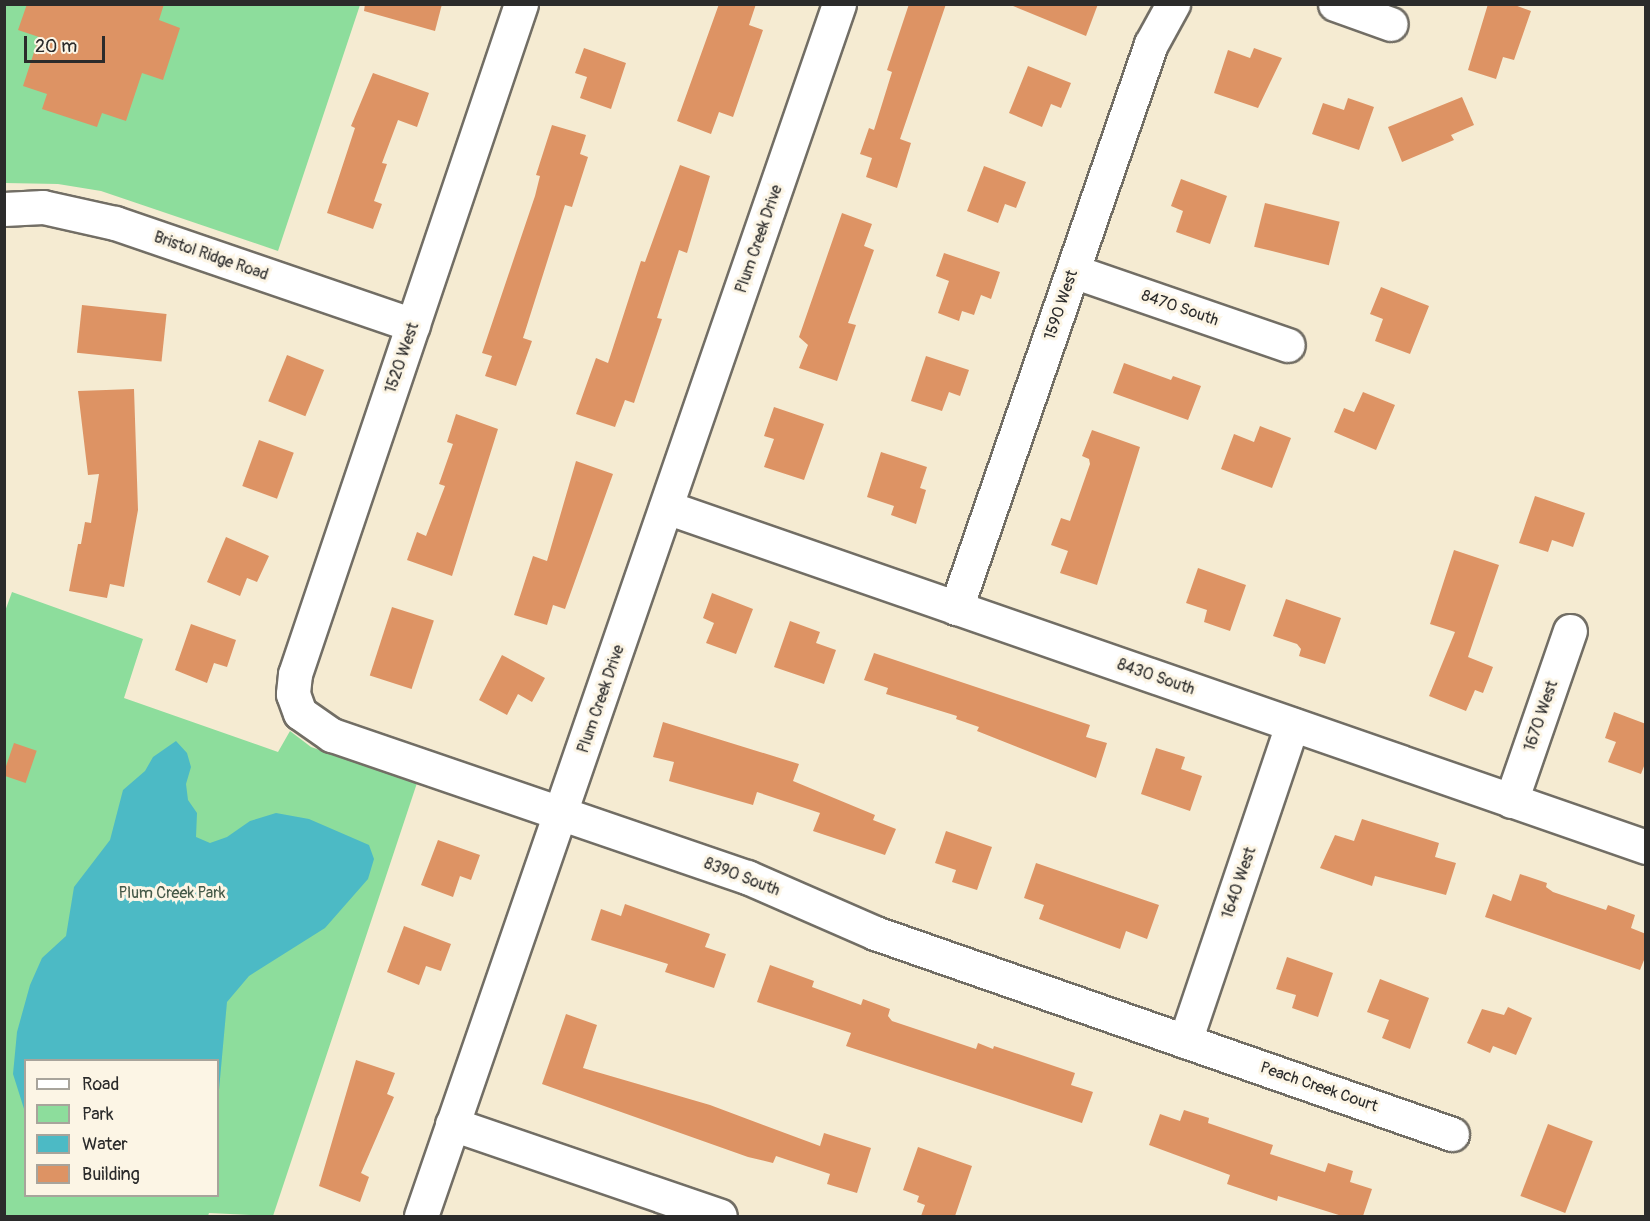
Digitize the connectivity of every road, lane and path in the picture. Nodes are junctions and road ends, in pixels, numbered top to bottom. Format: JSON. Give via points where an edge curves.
{"nodes":[{"id":1,"x":521,"y":4,"type":"edge"},
{"id":2,"x":839,"y":4,"type":"edge"},
{"id":3,"x":1173,"y":4,"type":"edge"},
{"id":4,"x":1335,"y":4,"type":"edge"},
{"id":5,"x":1391,"y":24,"type":"dead end"},
{"id":6,"x":4,"y":209,"type":"edge"},
{"id":7,"x":1073,"y":271,"type":"junction"},
{"id":8,"x":413,"y":325,"type":"junction"},
{"id":9,"x":1288,"y":345,"type":"dead end"},
{"id":10,"x":666,"y":507,"type":"junction"},
{"id":11,"x":956,"y":608,"type":"junction"},
{"id":12,"x":1570,"y":631,"type":"dead end"},
{"id":13,"x":300,"y":713,"type":"joint"},
{"id":14,"x":1292,"y":725,"type":"junction"},
{"id":15,"x":1512,"y":801,"type":"junction"},
{"id":16,"x":562,"y":813,"type":"junction"},
{"id":17,"x":1646,"y":847,"type":"edge"},
{"id":18,"x":1185,"y":1041,"type":"junction"},
{"id":19,"x":452,"y":1124,"type":"junction"},
{"id":20,"x":1452,"y":1134,"type":"dead end"},
{"id":21,"x":421,"y":1216,"type":"edge"},
{"id":22,"x":720,"y":1216,"type":"edge"}],
"edges":[{"from":1,"to":8,"type":"street","name":"1520 West"},
{"from":2,"to":10,"type":"street","name":"Plum Creek Drive"},
{"from":3,"to":7,"type":"street","name":"1590 West","via":[[1151,44]]},
{"from":4,"to":5,"type":"street"},
{"from":6,"to":8,"type":"street","name":"Bristol Ridge Road","via":[[43,207],[115,223]]},
{"from":7,"to":9,"type":"street","name":"8470 South"},
{"from":7,"to":11,"type":"street","name":"1590 West"},
{"from":8,"to":13,"type":"street","name":"1520 West","via":[[295,674],[293,694]]},
{"from":10,"to":11,"type":"street","name":"8430 South"},
{"from":10,"to":16,"type":"street","name":"Plum Creek Drive"},
{"from":11,"to":14,"type":"street","name":"8430 South"},
{"from":12,"to":15,"type":"street","name":"1670 West"},
{"from":13,"to":16,"type":"street","name":"8390 South","via":[[332,735]]},
{"from":14,"to":15,"type":"street","name":"8430 South"},
{"from":14,"to":18,"type":"street","name":"1640 West"},
{"from":15,"to":17,"type":"street","name":"8430 South"},
{"from":16,"to":18,"type":"street","name":"8390 South","via":[[747,877],[875,933]]},
{"from":16,"to":19,"type":"street","name":"Plum Creek Drive"},
{"from":18,"to":20,"type":"street","name":"Peach Creek Court"},
{"from":19,"to":21,"type":"street","name":"Plum Creek Drive"},
{"from":19,"to":22,"type":"street"}]}
